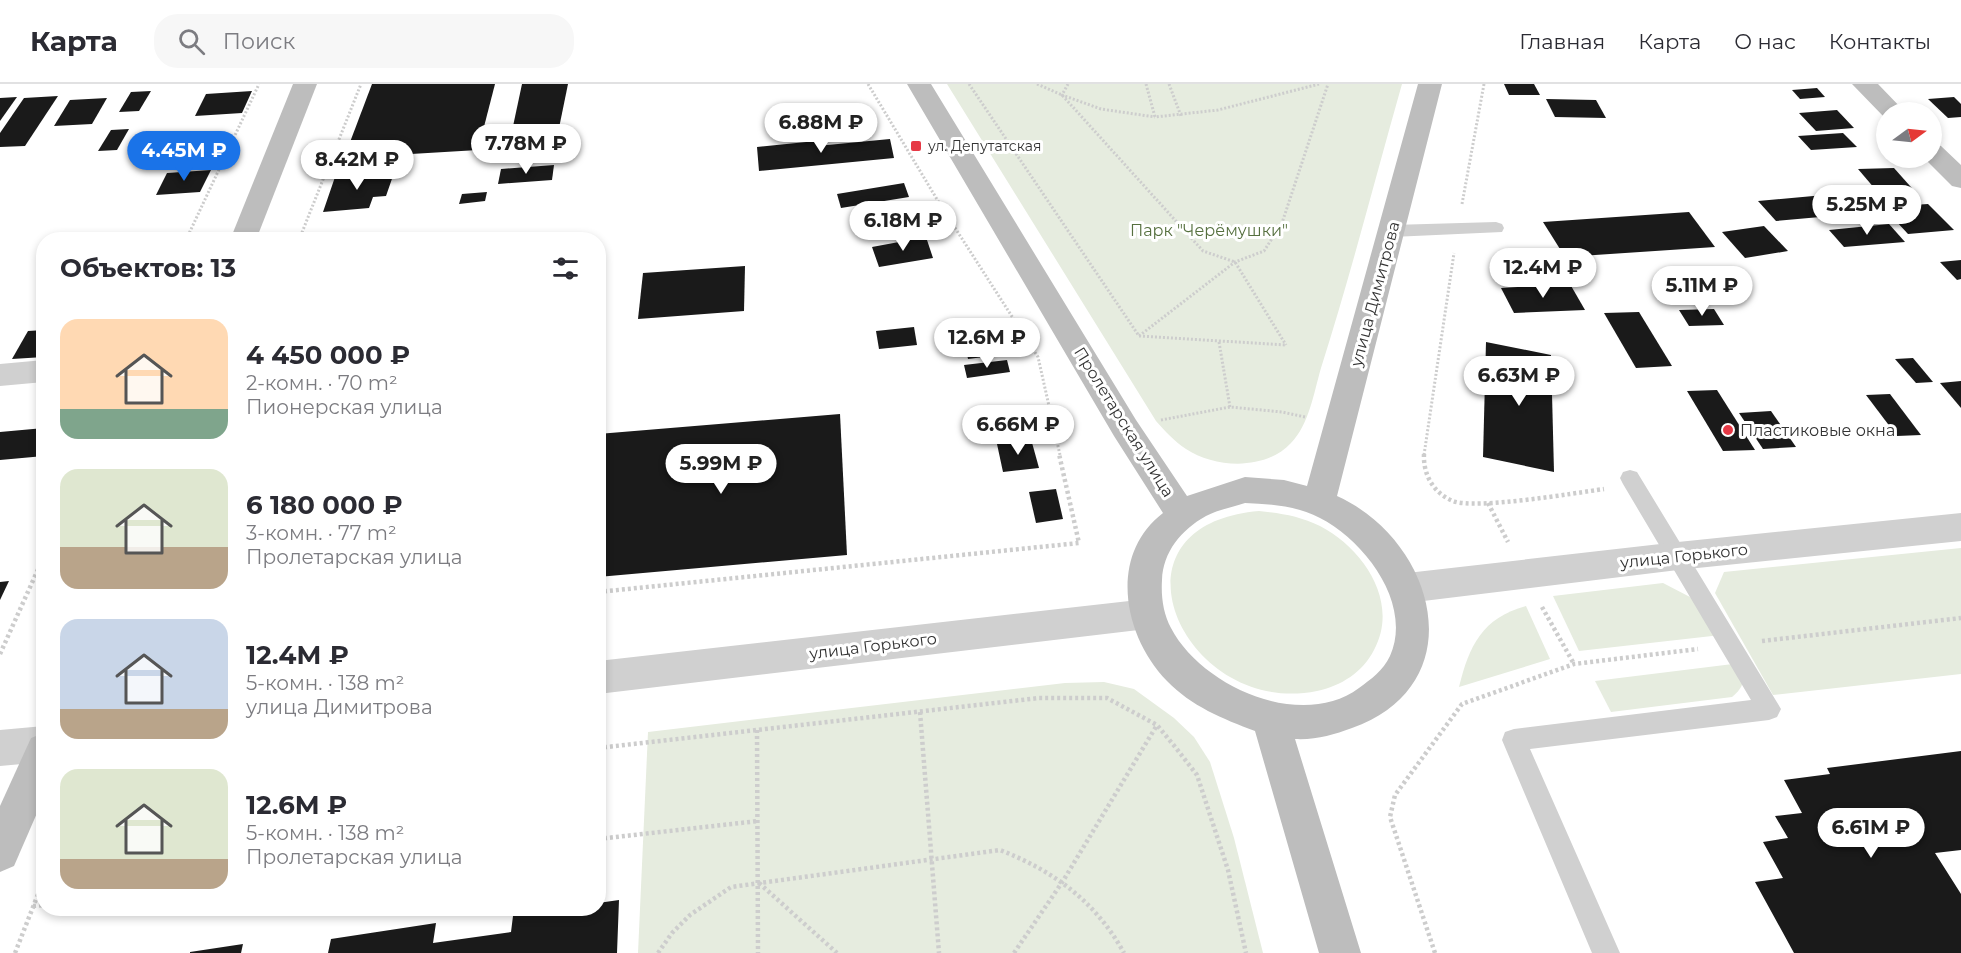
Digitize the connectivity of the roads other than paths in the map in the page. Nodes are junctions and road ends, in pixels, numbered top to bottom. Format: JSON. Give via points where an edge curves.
{"nodes":[{"id":1,"x":305,"y":84,"type":"edge"},
{"id":2,"x":919,"y":84,"type":"edge"},
{"id":3,"x":1430,"y":84,"type":"edge"},
{"id":4,"x":1864,"y":84,"type":"edge"},
{"id":5,"x":1883,"y":102,"type":"edge"},
{"id":6,"x":1942,"y":161,"type":"edge"},
{"id":7,"x":1961,"y":180,"type":"edge"},
{"id":8,"x":1496,"y":228,"type":"dead end"},
{"id":9,"x":1392,"y":231,"type":"junction"},
{"id":10,"x":246,"y":232,"type":"edge"},
{"id":11,"x":36,"y":372,"type":"edge"},
{"id":12,"x":0,"y":375,"type":"edge"},
{"id":13,"x":1630,"y":478,"type":"dead end"},
{"id":14,"x":1319,"y":503,"type":"junction"},
{"id":15,"x":1181,"y":513,"type":"junction"},
{"id":16,"x":1961,"y":527,"type":"edge"},
{"id":17,"x":1678,"y":556,"type":"junction"},
{"id":18,"x":1407,"y":588,"type":"junction"},
{"id":19,"x":1147,"y":614,"type":"junction"},
{"id":20,"x":606,"y":677,"type":"edge"},
{"id":21,"x":1270,"y":719,"type":"junction"},
{"id":22,"x":36,"y":745,"type":"edge"},
{"id":23,"x":0,"y":748,"type":"edge"},
{"id":24,"x":36,"y":769,"type":"edge"},
{"id":25,"x":0,"y":852,"type":"edge"},
{"id":26,"x":1340,"y":953,"type":"edge"},
{"id":27,"x":1606,"y":953,"type":"edge"}],
"edges":[{"from":1,"to":10,"type":"main road"},
{"from":2,"to":15,"type":"main road","name":"Пролетарская улица","via":[[1119,418]]},
{"from":3,"to":9,"type":"main road","name":"улица Димитрова"},
{"from":4,"to":5,"type":"main road"},
{"from":6,"to":7,"type":"main road"},
{"from":8,"to":9,"type":"lane"},
{"from":9,"to":14,"type":"main road","name":"улица Димитрова"},
{"from":11,"to":12,"type":"street"},
{"from":13,"to":17,"type":"lane"},
{"from":14,"to":15,"type":"main road","via":[[1295,495],[1245,490],[1211,498]]},
{"from":14,"to":18,"type":"main road","via":[[1365,530],[1398,569]]},
{"from":15,"to":19,"type":"main road","via":[[1163,530],[1146,563]]},
{"from":16,"to":17,"type":"street","name":"улица Горького"},
{"from":17,"to":18,"type":"street","name":"улица Горького"},
{"from":17,"to":27,"type":"lane","via":[[1769,709],[1515,740]]},
{"from":18,"to":21,"type":"main road","via":[[1413,634],[1404,664],[1386,690],[1347,714],[1323,720]]},
{"from":19,"to":20,"type":"street","name":"улица Горького"},
{"from":19,"to":21,"type":"main road","via":[[1163,651],[1197,687],[1236,708]]},
{"from":21,"to":26,"type":"main road"},
{"from":22,"to":23,"type":"street"},
{"from":24,"to":25,"type":"main road"}]}
